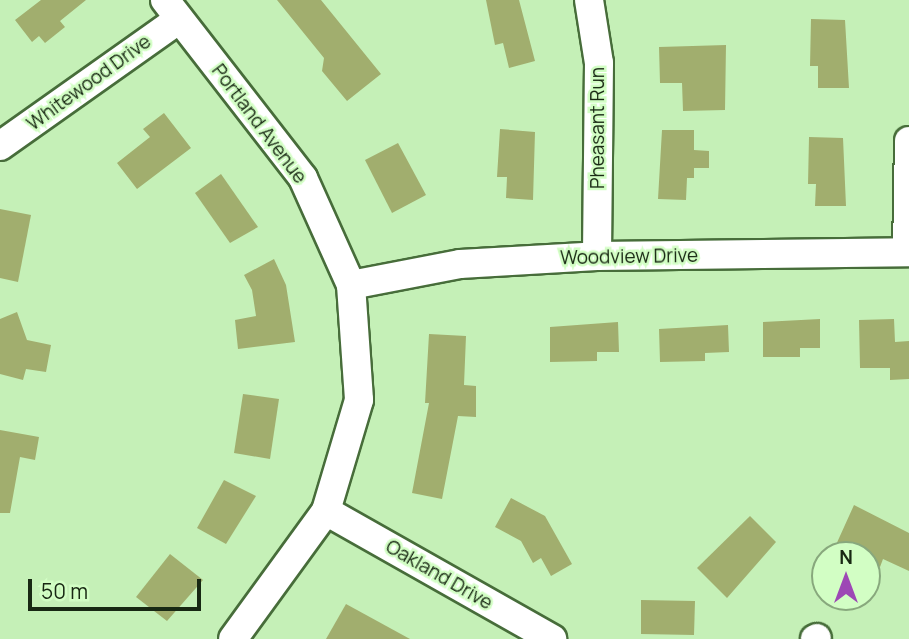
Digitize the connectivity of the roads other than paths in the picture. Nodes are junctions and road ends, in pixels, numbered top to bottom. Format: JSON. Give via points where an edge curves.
{"nodes":[{"id":1,"x":589,"y":0,"type":"edge"},
{"id":2,"x":172,"y":10,"type":"edge"},
{"id":3,"x":909,"y":141,"type":"edge"},
{"id":4,"x":0,"y":146,"type":"edge"},
{"id":5,"x":908,"y":252,"type":"edge"},
{"id":6,"x":597,"y":256,"type":"junction"},
{"id":7,"x":351,"y":285,"type":"junction"},
{"id":8,"x":326,"y":511,"type":"junction"},
{"id":9,"x":233,"y":639,"type":"edge"},
{"id":10,"x":552,"y":639,"type":"edge"}],
"edges":[{"from":1,"to":6,"type":"street","name":"Pheasant Run","via":[[599,63]]},
{"from":2,"to":4,"type":"street","name":"Whitewood Drive"},
{"from":2,"to":7,"type":"street","name":"Portland Avenue","via":[[303,178]]},
{"from":3,"to":5,"type":"street"},
{"from":5,"to":6,"type":"street","name":"Woodview Drive"},
{"from":6,"to":7,"type":"street","name":"Woodview Drive","via":[[460,264]]},
{"from":7,"to":8,"type":"street","name":"Portland Avenue","via":[[359,400]]},
{"from":8,"to":9,"type":"street","name":"Portland Avenue"},
{"from":8,"to":10,"type":"street","name":"Oakland Drive"}]}
